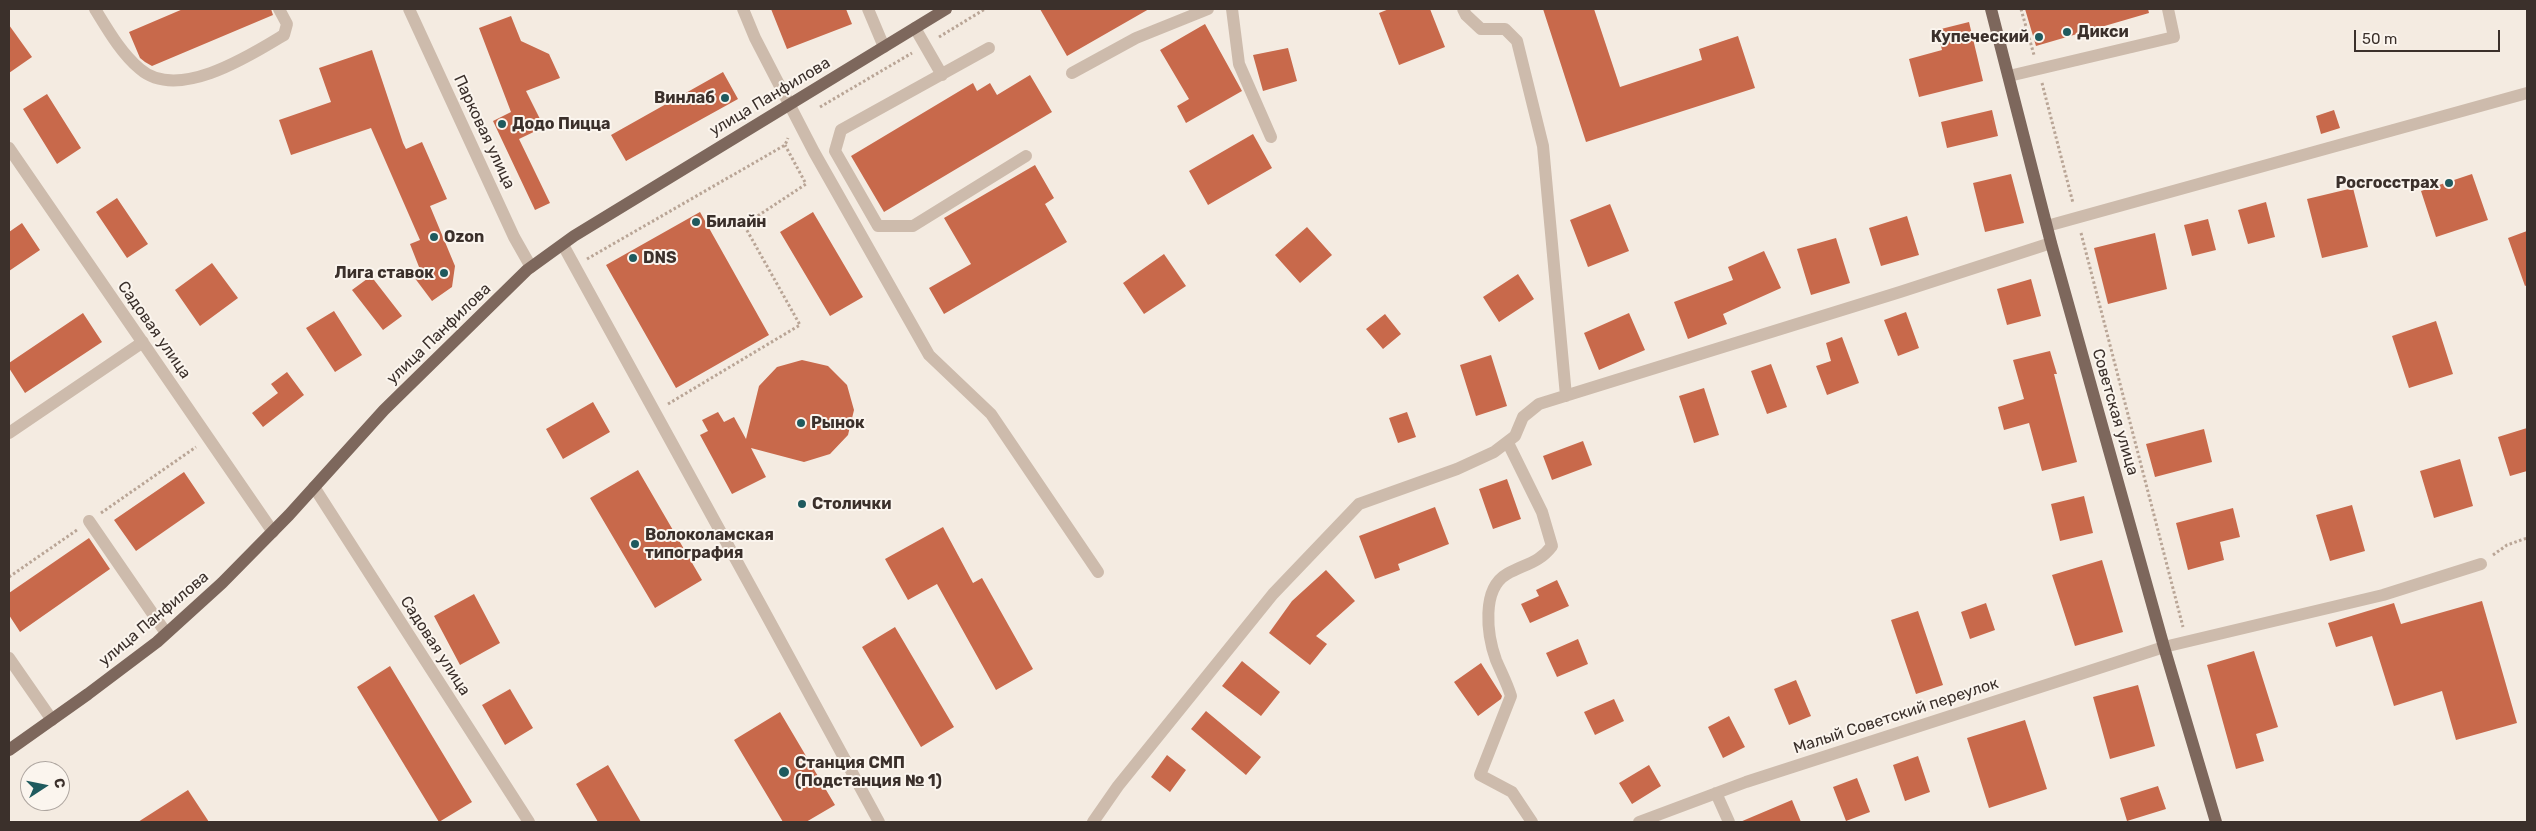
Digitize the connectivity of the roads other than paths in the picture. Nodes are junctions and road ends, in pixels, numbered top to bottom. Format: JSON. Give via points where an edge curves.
{"nodes":[{"id":1,"x":94,"y":9,"type":"edge"},
{"id":2,"x":280,"y":9,"type":"edge"},
{"id":3,"x":410,"y":9,"type":"edge"},
{"id":4,"x":743,"y":9,"type":"edge"},
{"id":5,"x":868,"y":9,"type":"edge"},
{"id":6,"x":946,"y":9,"type":"edge"},
{"id":7,"x":1208,"y":9,"type":"edge"},
{"id":8,"x":1232,"y":9,"type":"edge"},
{"id":9,"x":1463,"y":9,"type":"edge"},
{"id":10,"x":1990,"y":9,"type":"edge"},
{"id":11,"x":2168,"y":9,"type":"edge"},
{"id":12,"x":915,"y":28,"type":"junction"},
{"id":13,"x":884,"y":47,"type":"junction"},
{"id":14,"x":989,"y":48,"type":"dead end"},
{"id":15,"x":1072,"y":73,"type":"dead end"},
{"id":16,"x":942,"y":75,"type":"junction"},
{"id":17,"x":2009,"y":76,"type":"junction"},
{"id":18,"x":2527,"y":93,"type":"edge"},
{"id":19,"x":790,"y":104,"type":"junction"},
{"id":20,"x":1270,"y":137,"type":"dead end"},
{"id":21,"x":9,"y":148,"type":"edge"},
{"id":22,"x":1026,"y":156,"type":"dead end"},
{"id":23,"x":2047,"y":226,"type":"junction"},
{"id":24,"x":2051,"y":243,"type":"junction"},
{"id":25,"x":563,"y":245,"type":"junction"},
{"id":26,"x":531,"y":267,"type":"junction"},
{"id":27,"x":143,"y":342,"type":"junction"},
{"id":28,"x":1566,"y":396,"type":"junction"},
{"id":29,"x":9,"y":433,"type":"edge"},
{"id":30,"x":1508,"y":443,"type":"junction"},
{"id":31,"x":314,"y":488,"type":"junction"},
{"id":32,"x":89,"y":521,"type":"road end"},
{"id":33,"x":273,"y":532,"type":"junction"},
{"id":34,"x":2481,"y":564,"type":"road end"},
{"id":35,"x":1098,"y":572,"type":"dead end"},
{"id":36,"x":166,"y":633,"type":"junction"},
{"id":37,"x":2164,"y":647,"type":"junction"},
{"id":38,"x":9,"y":658,"type":"edge"},
{"id":39,"x":52,"y":720,"type":"junction"},
{"id":40,"x":9,"y":750,"type":"edge"},
{"id":41,"x":1716,"y":793,"type":"junction"},
{"id":42,"x":528,"y":822,"type":"edge"},
{"id":43,"x":879,"y":822,"type":"edge"},
{"id":44,"x":1094,"y":822,"type":"edge"},
{"id":45,"x":1532,"y":822,"type":"edge"},
{"id":46,"x":1639,"y":822,"type":"edge"},
{"id":47,"x":1729,"y":822,"type":"edge"},
{"id":48,"x":2216,"y":822,"type":"edge"}],
"edges":[{"from":1,"to":2,"type":"street","via":[[141,70],[156,78],[171,80],[218,71],[284,35],[287,24]]},
{"from":3,"to":26,"type":"street","name":"Парковая улица","via":[[514,237]]},
{"from":4,"to":19,"type":"street"},
{"from":5,"to":13,"type":"street"},
{"from":6,"to":12,"type":"main road","name":"улица Панфилова"},
{"from":7,"to":15,"type":"street","via":[[1136,38]]},
{"from":8,"to":20,"type":"street","via":[[1239,64]]},
{"from":9,"to":28,"type":"street","via":[[1481,29],[1505,29],[1517,41],[1543,146]]},
{"from":10,"to":17,"type":"main road","name":"Советская улица"},
{"from":11,"to":17,"type":"street","via":[[2174,37]]},
{"from":12,"to":13,"type":"main road","name":"улица Панфилова"},
{"from":12,"to":16,"type":"street"},
{"from":13,"to":19,"type":"main road","name":"улица Панфилова"},
{"from":14,"to":16,"type":"street"},
{"from":16,"to":22,"type":"street","via":[[841,130],[835,151],[878,226],[913,226]]},
{"from":17,"to":23,"type":"main road","name":"Советская улица"},
{"from":18,"to":23,"type":"street"},
{"from":19,"to":25,"type":"main road","name":"улица Панфилова"},
{"from":19,"to":35,"type":"street","via":[[929,355],[991,414]]},
{"from":21,"to":27,"type":"street","name":"Садовая улица"},
{"from":23,"to":24,"type":"main road","name":"Советская улица"},
{"from":24,"to":28,"type":"street"},
{"from":24,"to":37,"type":"main road","name":"Советская улица"},
{"from":25,"to":26,"type":"main road","name":"улица Панфилова"},
{"from":25,"to":43,"type":"street"},
{"from":26,"to":31,"type":"main road","name":"улица Панфилова","via":[[384,410]]},
{"from":27,"to":29,"type":"street"},
{"from":27,"to":33,"type":"street","name":"Садовая улица"},
{"from":28,"to":30,"type":"street","via":[[1539,404],[1523,417],[1515,436]]},
{"from":30,"to":44,"type":"street","via":[[1457,469],[1359,504],[1273,594],[1118,786]]},
{"from":30,"to":45,"type":"street","via":[[1542,512],[1552,546],[1543,557],[1496,581],[1490,592],[1489,620],[1496,659],[1511,696],[1480,775],[1512,792]]},
{"from":31,"to":33,"type":"main road","name":"улица Панфилова"},
{"from":31,"to":42,"type":"street","name":"Садовая улица"},
{"from":32,"to":36,"type":"street"},
{"from":33,"to":36,"type":"main road","name":"улица Панфилова"},
{"from":34,"to":37,"type":"street","name":"Малый Советский переулок","via":[[2383,595]]},
{"from":36,"to":39,"type":"main road","name":"улица Панфилова"},
{"from":37,"to":41,"type":"street","name":"Малый Советский переулок"},
{"from":37,"to":48,"type":"main road","name":"Советская улица"},
{"from":38,"to":39,"type":"street"},
{"from":39,"to":40,"type":"main road","name":"улица Панфилова"},
{"from":41,"to":46,"type":"street","name":"Малый Советский переулок"},
{"from":41,"to":47,"type":"street"}]}
